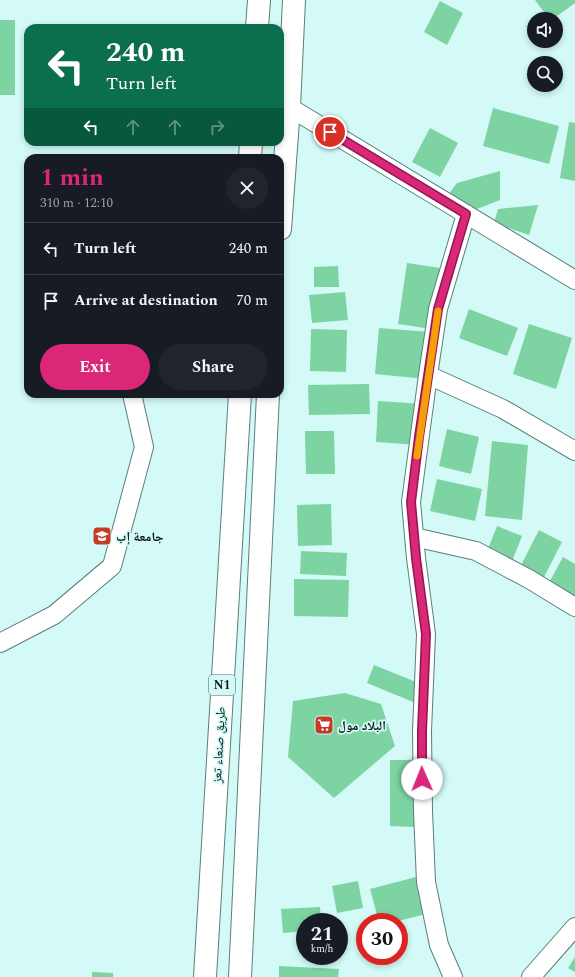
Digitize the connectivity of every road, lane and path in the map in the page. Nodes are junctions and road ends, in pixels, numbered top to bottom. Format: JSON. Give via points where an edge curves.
{"nodes":[{"id":1,"x":259,"y":0,"type":"edge"},
{"id":2,"x":294,"y":0,"type":"edge"},
{"id":3,"x":257,"y":24,"type":"edge"},
{"id":4,"x":289,"y":107,"type":"junction"},
{"id":5,"x":284,"y":175,"type":"edge"},
{"id":6,"x":466,"y":214,"type":"junction"},
{"id":7,"x":575,"y":280,"type":"edge"},
{"id":8,"x":428,"y":375,"type":"junction"},
{"id":9,"x":133,"y":398,"type":"edge"},
{"id":10,"x":240,"y":398,"type":"edge"},
{"id":11,"x":268,"y":398,"type":"edge"},
{"id":12,"x":575,"y":451,"type":"edge"},
{"id":13,"x":414,"y":537,"type":"junction"},
{"id":14,"x":575,"y":607,"type":"edge"},
{"id":15,"x":0,"y":643,"type":"edge"},
{"id":16,"x":575,"y":927,"type":"edge"},
{"id":17,"x":205,"y":977,"type":"edge"},
{"id":18,"x":240,"y":977,"type":"edge"},
{"id":19,"x":453,"y":977,"type":"edge"},
{"id":20,"x":531,"y":977,"type":"edge"}],
"edges":[{"from":1,"to":3,"type":"highway"},
{"from":2,"to":4,"type":"highway"},
{"from":4,"to":5,"type":"highway"},
{"from":4,"to":6,"type":"street"},
{"from":6,"to":7,"type":"street"},
{"from":6,"to":8,"type":"street","via":[[438,309]]},
{"from":8,"to":12,"type":"street","via":[[502,409]]},
{"from":8,"to":13,"type":"street","via":[[411,502]]},
{"from":9,"to":15,"type":"street","via":[[144,448],[112,566],[54,614]]},
{"from":10,"to":17,"type":"highway","name":"طريق صنعاء تعز","number":"N1"},
{"from":11,"to":18,"type":"highway","number":"N1"},
{"from":13,"to":14,"type":"street","via":[[476,551],[530,579]]},
{"from":13,"to":19,"type":"street","via":[[426,634],[422,731],[426,882],[439,945]]},
{"from":16,"to":20,"type":"street"}]}
